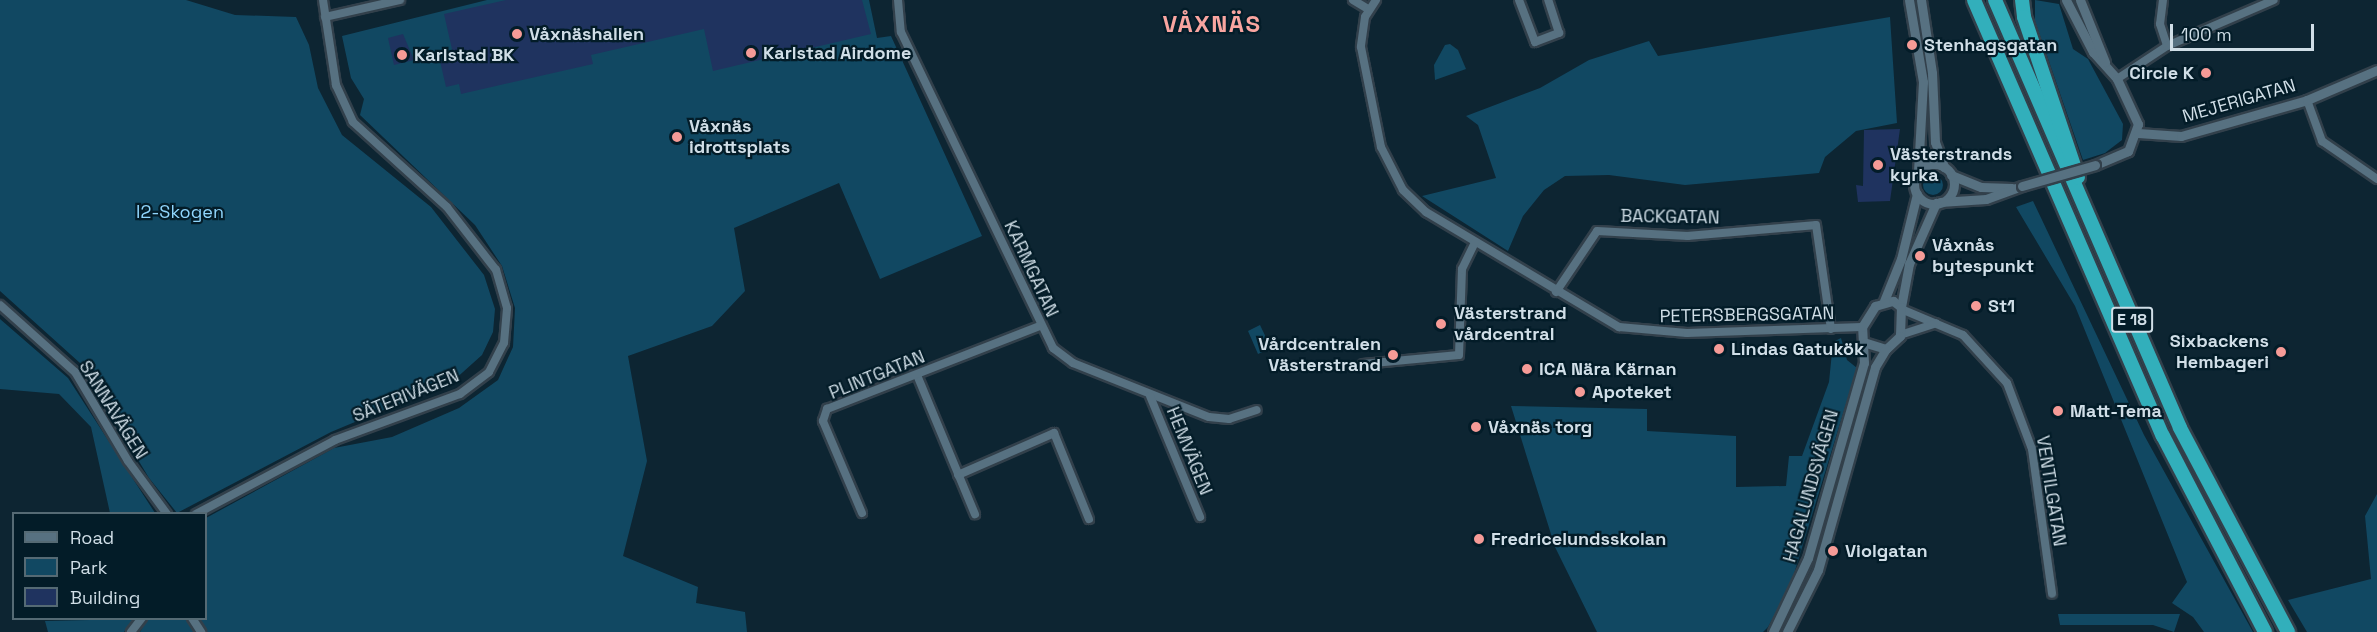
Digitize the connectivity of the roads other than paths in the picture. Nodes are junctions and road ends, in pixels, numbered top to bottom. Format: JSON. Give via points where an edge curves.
{"nodes":[{"id":1,"x":323,"y":0,"type":"edge"},
{"id":2,"x":400,"y":0,"type":"edge"},
{"id":3,"x":898,"y":0,"type":"edge"},
{"id":4,"x":1353,"y":0,"type":"edge"},
{"id":5,"x":1376,"y":0,"type":"edge"},
{"id":6,"x":1519,"y":0,"type":"edge"},
{"id":7,"x":1548,"y":0,"type":"edge"},
{"id":8,"x":1909,"y":0,"type":"edge"},
{"id":9,"x":1921,"y":0,"type":"edge"},
{"id":10,"x":1974,"y":0,"type":"edge"},
{"id":11,"x":1995,"y":0,"type":"edge"},
{"id":12,"x":2022,"y":0,"type":"edge"},
{"id":13,"x":2066,"y":0,"type":"edge"},
{"id":14,"x":2080,"y":0,"type":"edge"},
{"id":15,"x":2163,"y":0,"type":"edge"},
{"id":16,"x":2274,"y":0,"type":"edge"},
{"id":17,"x":1368,"y":9,"type":"junction"},
{"id":18,"x":325,"y":17,"type":"junction"},
{"id":19,"x":2167,"y":46,"type":"junction"},
{"id":20,"x":2104,"y":62,"type":"junction"},
{"id":21,"x":2377,"y":70,"type":"edge"},
{"id":22,"x":2117,"y":79,"type":"junction"},
{"id":23,"x":2307,"y":99,"type":"junction"},
{"id":24,"x":2138,"y":133,"type":"junction"},
{"id":25,"x":1944,"y":166,"type":"junction"},
{"id":26,"x":1918,"y":171,"type":"junction"},
{"id":27,"x":1951,"y":175,"type":"junction"},
{"id":28,"x":2377,"y":179,"type":"edge"},
{"id":29,"x":2014,"y":188,"type":"junction"},
{"id":30,"x":1917,"y":194,"type":"junction"},
{"id":31,"x":1938,"y":203,"type":"junction"},
{"id":32,"x":2090,"y":222,"type":"junction"},
{"id":33,"x":1475,"y":242,"type":"junction"},
{"id":34,"x":1556,"y":292,"type":"junction"},
{"id":35,"x":1884,"y":301,"type":"junction"},
{"id":36,"x":0,"y":305,"type":"edge"},
{"id":37,"x":1901,"y":308,"type":"junction"},
{"id":38,"x":1936,"y":323,"type":"junction"},
{"id":39,"x":1040,"y":326,"type":"junction"},
{"id":40,"x":1862,"y":327,"type":"junction"},
{"id":41,"x":1831,"y":329,"type":"junction"},
{"id":42,"x":1900,"y":335,"type":"junction"},
{"id":43,"x":1866,"y":343,"type":"junction"},
{"id":44,"x":1886,"y":349,"type":"junction"},
{"id":45,"x":1363,"y":364,"type":"dead end"},
{"id":46,"x":917,"y":375,"type":"junction"},
{"id":47,"x":1150,"y":396,"type":"junction"},
{"id":48,"x":1257,"y":410,"type":"dead end"},
{"id":49,"x":958,"y":475,"type":"junction"},
{"id":50,"x":166,"y":512,"type":"edge"},
{"id":51,"x":198,"y":512,"type":"edge"},
{"id":52,"x":862,"y":513,"type":"dead end"},
{"id":53,"x":975,"y":514,"type":"dead end"},
{"id":54,"x":1200,"y":517,"type":"dead end"},
{"id":55,"x":1089,"y":519,"type":"dead end"},
{"id":56,"x":2052,"y":594,"type":"dead end"},
{"id":57,"x":140,"y":620,"type":"edge"},
{"id":58,"x":1775,"y":631,"type":"edge"},
{"id":59,"x":131,"y":632,"type":"edge"},
{"id":60,"x":1787,"y":632,"type":"edge"},
{"id":61,"x":2265,"y":632,"type":"edge"},
{"id":62,"x":2288,"y":632,"type":"edge"}],
"edges":[{"from":1,"to":18,"type":"street","name":"SÄTERIVÄGEN"},
{"from":2,"to":18,"type":"street"},
{"from":3,"to":39,"type":"street","name":"KARMGATAN","via":[[901,32]]},
{"from":4,"to":17,"type":"street"},
{"from":5,"to":17,"type":"street"},
{"from":6,"to":7,"type":"street","via":[[1535,42],[1559,33]]},
{"from":8,"to":26,"type":"street","via":[[1923,82]]},
{"from":9,"to":25,"type":"street","via":[[1932,73],[1935,142]]},
{"from":10,"to":61,"type":"highway","number":"E 18","via":[[2163,436]]},
{"from":11,"to":32,"type":"highway","number":"E 18"},
{"from":12,"to":32,"type":"highway"},
{"from":13,"to":20,"type":"street","via":[[2093,52]]},
{"from":14,"to":20,"type":"street"},
{"from":15,"to":19,"type":"street","via":[[2160,24]]},
{"from":16,"to":19,"type":"street"},
{"from":17,"to":33,"type":"street","name":"PETERSBERGSGATAN","via":[[1361,47],[1385,156],[1402,190],[1426,212]]},
{"from":18,"to":51,"type":"street","name":"SÄTERIVÄGEN","via":[[336,85],[353,122],[447,207],[496,270],[507,308],[504,343],[489,372],[460,394],[335,440]]},
{"from":19,"to":22,"type":"street"},
{"from":20,"to":22,"type":"street"},
{"from":21,"to":23,"type":"street","name":"MEJERIGATAN"},
{"from":22,"to":24,"type":"street","via":[[2134,112]]},
{"from":23,"to":24,"type":"street","name":"MEJERIGATAN","via":[[2181,136]]},
{"from":23,"to":28,"type":"street","via":[[2322,141]]},
{"from":24,"to":29,"type":"street","bridge":true,"via":[[2128,152]]},
{"from":25,"to":26,"type":"street","via":[[1928,165]]},
{"from":25,"to":27,"type":"street"},
{"from":26,"to":30,"type":"street","via":[[1914,182]]},
{"from":27,"to":29,"type":"street","via":[[1981,187]]},
{"from":27,"to":31,"type":"street","via":[[1952,191]]},
{"from":29,"to":31,"type":"street","via":[[1973,202]]},
{"from":30,"to":31,"type":"street"},
{"from":30,"to":35,"type":"street","via":[[1901,260]]},
{"from":31,"to":37,"type":"street","via":[[1909,264]]},
{"from":32,"to":62,"type":"highway","number":"E 18","via":[[2180,428]]},
{"from":33,"to":34,"type":"street","name":"PETERSBERGSGATAN"},
{"from":33,"to":45,"type":"street","via":[[1462,269],[1459,354]]},
{"from":34,"to":41,"type":"street","name":"PETERSBERGSGATAN","via":[[1619,327],[1659,333]]},
{"from":34,"to":41,"type":"street","name":"BACKGATAN","via":[[1597,231],[1688,236],[1816,225]]},
{"from":35,"to":37,"type":"street"},
{"from":35,"to":40,"type":"street","via":[[1867,314]]},
{"from":36,"to":50,"type":"street","name":"SANNAVÄGEN","via":[[75,372],[128,461]]},
{"from":37,"to":38,"type":"street","name":"VENTILGATAN"},
{"from":37,"to":42,"type":"street"},
{"from":38,"to":42,"type":"street"},
{"from":38,"to":56,"type":"street","name":"VENTILGATAN","via":[[1956,330],[1974,345],[2013,393],[2032,449]]},
{"from":39,"to":46,"type":"street","name":"PLINTGATAN"},
{"from":39,"to":47,"type":"street","name":"KARMGATAN","via":[[1053,348],[1073,363]]},
{"from":40,"to":41,"type":"street","name":"PETERSBERGSGATAN"},
{"from":40,"to":43,"type":"street"},
{"from":42,"to":44,"type":"street"},
{"from":43,"to":44,"type":"street"},
{"from":43,"to":58,"type":"street","name":"HAGALUNDSVÄGEN","via":[[1808,558]]},
{"from":44,"to":60,"type":"street","name":"HAGALUNDSVÄGEN","via":[[1875,367],[1818,570]]},
{"from":46,"to":49,"type":"street"},
{"from":46,"to":52,"type":"street","name":"PLINTGATAN","via":[[827,409],[823,421]]},
{"from":47,"to":48,"type":"street","name":"KARMGATAN","via":[[1220,420]]},
{"from":47,"to":54,"type":"street","name":"HEMVÄGEN"},
{"from":49,"to":53,"type":"street"},
{"from":49,"to":55,"type":"street","via":[[1054,433]]},
{"from":57,"to":59,"type":"street"}]}
